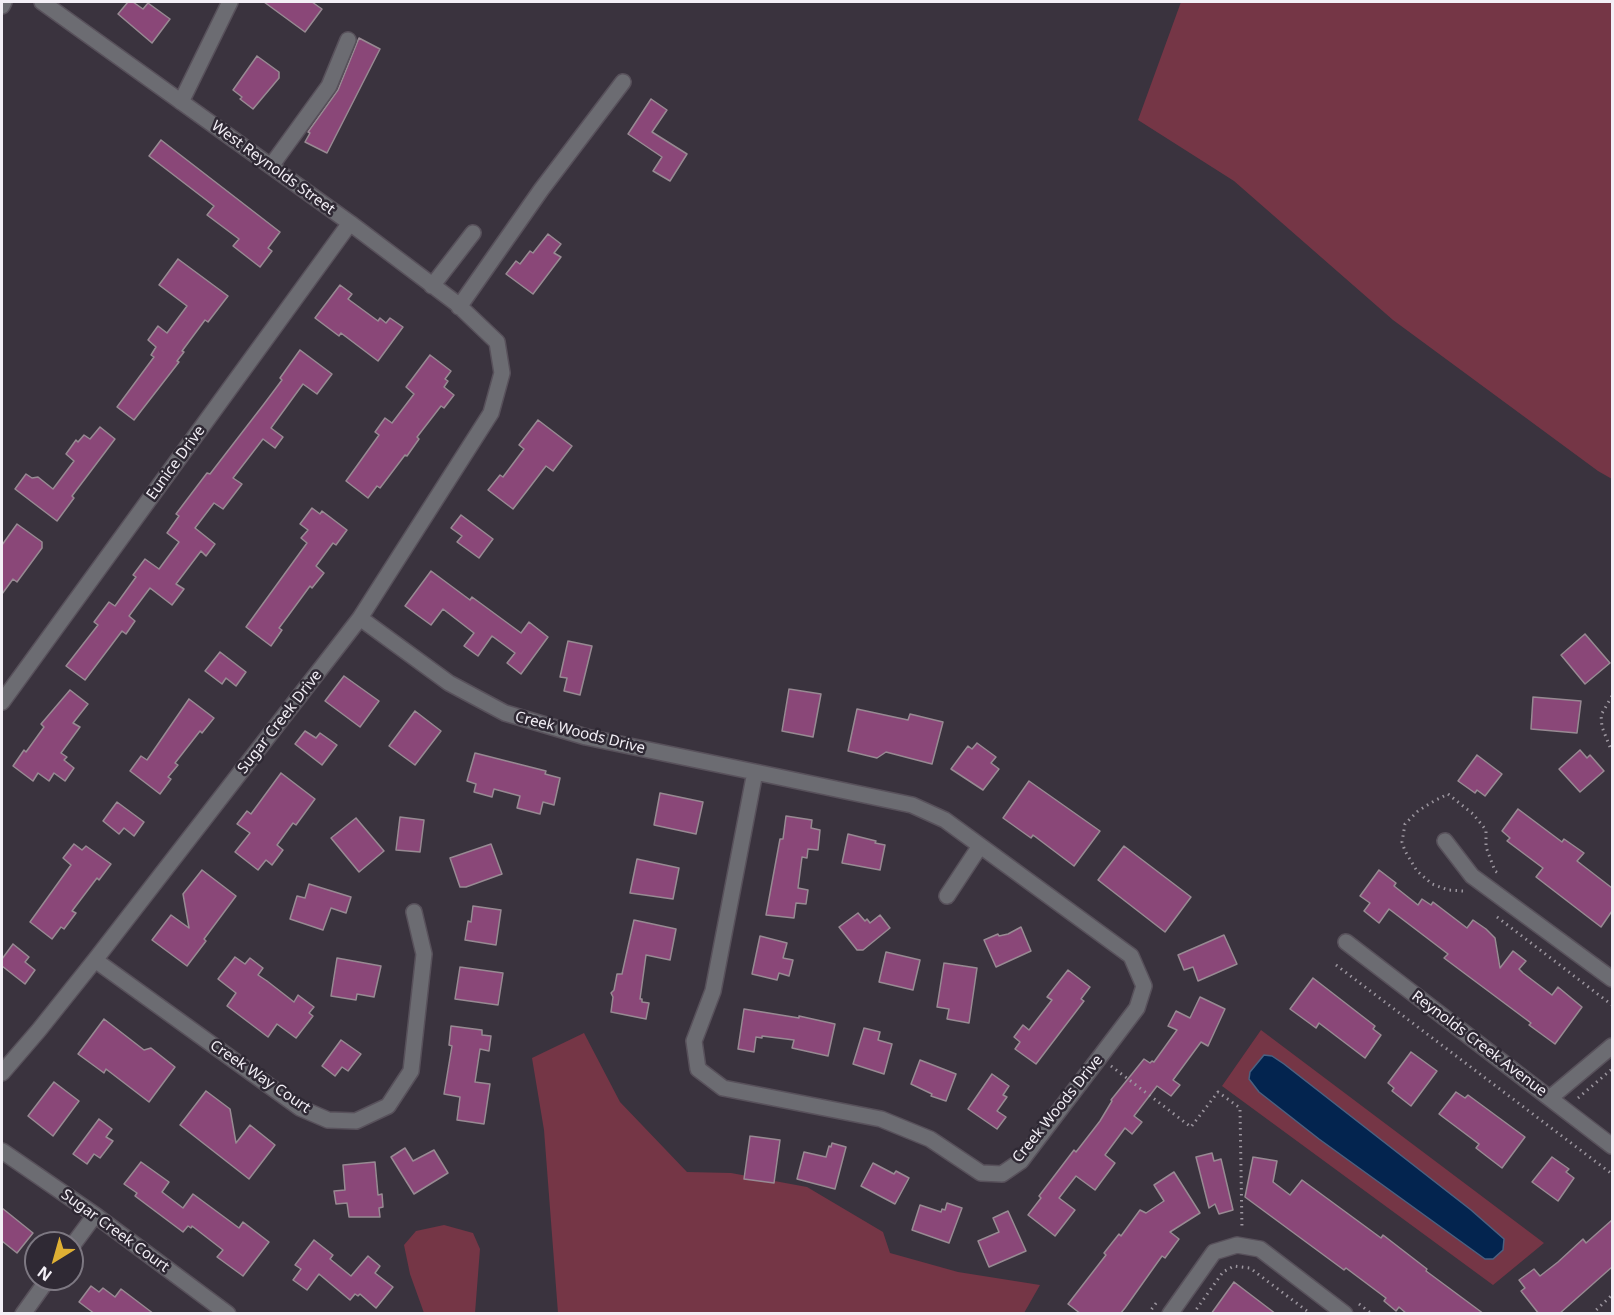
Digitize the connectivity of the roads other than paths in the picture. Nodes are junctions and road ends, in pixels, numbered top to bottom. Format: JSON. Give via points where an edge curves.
{"nodes":[{"id":1,"x":4,"y":2,"type":"edge"},
{"id":2,"x":42,"y":2,"type":"edge"},
{"id":3,"x":230,"y":2,"type":"edge"},
{"id":4,"x":2,"y":6,"type":"edge"},
{"id":5,"x":348,"y":40,"type":"dead end"},
{"id":6,"x":623,"y":82,"type":"dead end"},
{"id":7,"x":182,"y":102,"type":"junction"},
{"id":8,"x":271,"y":166,"type":"junction"},
{"id":9,"x":350,"y":223,"type":"junction"},
{"id":10,"x":473,"y":233,"type":"dead end"},
{"id":11,"x":432,"y":286,"type":"junction"},
{"id":12,"x":459,"y":307,"type":"junction"},
{"id":13,"x":497,"y":342,"type":"joint"},
{"id":14,"x":360,"y":618,"type":"junction"},
{"id":15,"x":2,"y":702,"type":"edge"},
{"id":16,"x":755,"y":772,"type":"junction"},
{"id":17,"x":1445,"y":841,"type":"dead end"},
{"id":18,"x":981,"y":846,"type":"junction"},
{"id":19,"x":947,"y":896,"type":"dead end"},
{"id":20,"x":414,"y":912,"type":"dead end"},
{"id":21,"x":1346,"y":942,"type":"dead end"},
{"id":22,"x":95,"y":960,"type":"junction"},
{"id":23,"x":1612,"y":980,"type":"edge"},
{"id":24,"x":1612,"y":1046,"type":"edge"},
{"id":25,"x":2,"y":1073,"type":"edge"},
{"id":26,"x":1550,"y":1098,"type":"junction"},
{"id":27,"x":1612,"y":1146,"type":"edge"},
{"id":28,"x":2,"y":1150,"type":"edge"},
{"id":29,"x":95,"y":1215,"type":"junction"},
{"id":30,"x":83,"y":1231,"type":"edge"},
{"id":31,"x":39,"y":1291,"type":"edge"},
{"id":32,"x":23,"y":1314,"type":"edge"},
{"id":33,"x":228,"y":1314,"type":"edge"},
{"id":34,"x":1170,"y":1314,"type":"edge"},
{"id":35,"x":1345,"y":1314,"type":"edge"}],
"edges":[{"from":1,"to":4,"type":"street"},
{"from":2,"to":7,"type":"street","name":"West Reynolds Street"},
{"from":3,"to":7,"type":"street"},
{"from":5,"to":8,"type":"street","via":[[329,86]]},
{"from":6,"to":12,"type":"street"},
{"from":7,"to":8,"type":"street","name":"West Reynolds Street"},
{"from":8,"to":9,"type":"street","name":"West Reynolds Street"},
{"from":9,"to":11,"type":"street","name":"West Reynolds Street"},
{"from":9,"to":15,"type":"street","name":"Eunice Drive"},
{"from":10,"to":11,"type":"street"},
{"from":11,"to":12,"type":"street","name":"West Reynolds Street"},
{"from":12,"to":13,"type":"street","name":"West Reynolds Street"},
{"from":13,"to":14,"type":"street","name":"Sugar Creek Drive","via":[[502,373],[491,413]]},
{"from":14,"to":16,"type":"street","name":"Creek Woods Drive","via":[[449,683],[505,714],[586,737]]},
{"from":14,"to":22,"type":"street","name":"Sugar Creek Drive"},
{"from":16,"to":18,"type":"street","name":"Creek Woods Drive","via":[[912,805],[945,820]]},
{"from":16,"to":18,"type":"street","name":"Creek Woods Drive","via":[[713,991],[694,1041],[698,1069],[723,1088],[881,1119],[930,1139],[981,1173],[1002,1174],[1021,1161],[1137,1008],[1144,986],[1131,956]]},
{"from":17,"to":23,"type":"street","via":[[1472,876]]},
{"from":18,"to":19,"type":"street"},
{"from":20,"to":22,"type":"street","name":"Creek Way Court","via":[[424,954],[411,1071],[388,1106],[356,1121],[328,1120],[300,1108]]},
{"from":21,"to":26,"type":"street","name":"Reynolds Creek Avenue"},
{"from":22,"to":25,"type":"street","name":"Sugar Creek Drive"},
{"from":24,"to":26,"type":"street"},
{"from":26,"to":27,"type":"street","name":"Reynolds Creek Avenue"},
{"from":28,"to":29,"type":"street","name":"Sugar Creek Court"},
{"from":29,"to":30,"type":"street"},
{"from":29,"to":33,"type":"street","name":"Sugar Creek Court"},
{"from":31,"to":32,"type":"street"},
{"from":34,"to":35,"type":"street","via":[[1214,1252],[1237,1245],[1260,1249]]}]}
